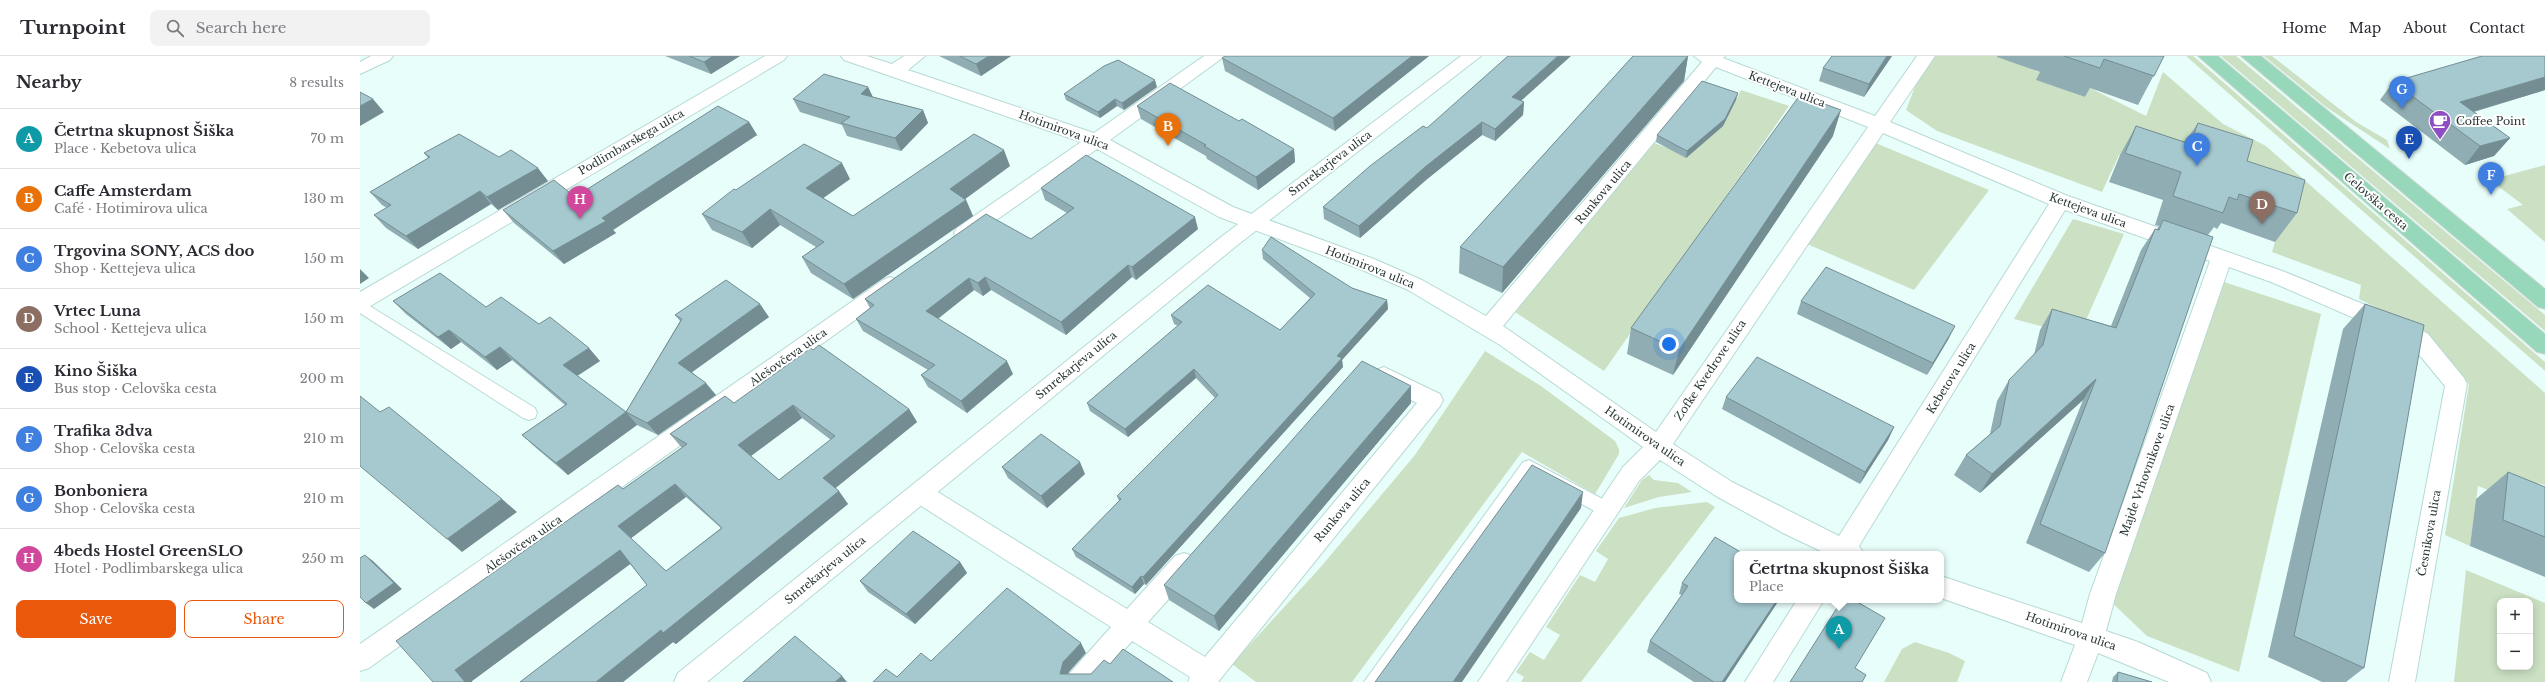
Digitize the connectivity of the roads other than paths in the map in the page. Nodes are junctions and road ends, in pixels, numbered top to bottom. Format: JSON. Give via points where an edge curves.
{"nodes":[{"id":1,"x":384,"y":56,"type":"edge"},
{"id":2,"x":778,"y":56,"type":"edge"},
{"id":3,"x":850,"y":56,"type":"edge"},
{"id":4,"x":916,"y":56,"type":"edge"},
{"id":5,"x":1216,"y":56,"type":"edge"},
{"id":6,"x":1472,"y":56,"type":"edge"},
{"id":7,"x":1926,"y":56,"type":"edge"},
{"id":8,"x":2207,"y":56,"type":"edge"},
{"id":9,"x":2250,"y":56,"type":"edge"},
{"id":10,"x":1710,"y":57,"type":"edge"},
{"id":11,"x":360,"y":69,"type":"edge"},
{"id":12,"x":894,"y":71,"type":"junction"},
{"id":13,"x":1878,"y":124,"type":"junction"},
{"id":14,"x":1096,"y":140,"type":"junction"},
{"id":15,"x":2061,"y":201,"type":"junction"},
{"id":16,"x":1254,"y":222,"type":"junction"},
{"id":17,"x":948,"y":245,"type":"edge"},
{"id":18,"x":2222,"y":257,"type":"junction"},
{"id":19,"x":909,"y":272,"type":"edge"},
{"id":20,"x":2545,"y":301,"type":"edge"},
{"id":21,"x":360,"y":302,"type":"edge"},
{"id":22,"x":360,"y":306,"type":"edge"},
{"id":23,"x":1489,"y":328,"type":"junction"},
{"id":24,"x":2545,"y":346,"type":"edge"},
{"id":25,"x":1367,"y":368,"type":"edge"},
{"id":26,"x":2456,"y":384,"type":"joint"},
{"id":27,"x":528,"y":413,"type":"dead end"},
{"id":28,"x":1659,"y":446,"type":"junction"},
{"id":29,"x":920,"y":493,"type":"junction"},
{"id":30,"x":1606,"y":509,"type":"junction"},
{"id":31,"x":1198,"y":548,"type":"edge"},
{"id":32,"x":1842,"y":551,"type":"edge"},
{"id":33,"x":1847,"y":551,"type":"edge"},
{"id":34,"x":1944,"y":588,"type":"edge"},
{"id":35,"x":1810,"y":603,"type":"edge"},
{"id":36,"x":1130,"y":626,"type":"junction"},
{"id":37,"x":2091,"y":638,"type":"junction"},
{"id":38,"x":360,"y":659,"type":"edge"},
{"id":39,"x":1204,"y":678,"type":"edge"},
{"id":40,"x":687,"y":682,"type":"edge"},
{"id":41,"x":1079,"y":682,"type":"edge"},
{"id":42,"x":1374,"y":682,"type":"edge"},
{"id":43,"x":1491,"y":682,"type":"edge"},
{"id":44,"x":1758,"y":682,"type":"edge"},
{"id":45,"x":2074,"y":682,"type":"edge"},
{"id":46,"x":2198,"y":682,"type":"edge"},
{"id":47,"x":2402,"y":682,"type":"edge"}],
"edges":[{"from":1,"to":11,"type":"street"},
{"from":2,"to":21,"type":"street","name":"Podlimbarskega ulica"},
{"from":3,"to":12,"type":"street","name":"Hotimirova ulica"},
{"from":4,"to":12,"type":"street"},
{"from":5,"to":14,"type":"street"},
{"from":6,"to":16,"type":"street","name":"Smrekarjeva ulica"},
{"from":7,"to":13,"type":"street","name":"Zofke Kvedrove ulica"},
{"from":8,"to":24,"type":"main road","name":"Celovška cesta"},
{"from":9,"to":20,"type":"main road"},
{"from":10,"to":13,"type":"street","name":"Kettejeva ulica"},
{"from":10,"to":23,"type":"street","name":"Runkova ulica"},
{"from":12,"to":14,"type":"street","name":"Hotimirova ulica"},
{"from":13,"to":15,"type":"street","name":"Kettejeva ulica"},
{"from":13,"to":28,"type":"street","name":"Zofke Kvedrove ulica"},
{"from":14,"to":16,"type":"street","name":"Hotimirova ulica","via":[[1216,207]]},
{"from":14,"to":17,"type":"street"},
{"from":15,"to":18,"type":"street","name":"Kettejeva ulica"},
{"from":15,"to":33,"type":"street","name":"Kebetova ulica"},
{"from":16,"to":23,"type":"street","name":"Hotimirova ulica","via":[[1390,273],[1437,296]]},
{"from":16,"to":29,"type":"street","name":"Smrekarjeva ulica"},
{"from":18,"to":26,"type":"street","name":"Kettejeva ulica","via":[[2278,277],[2400,328],[2420,340]]},
{"from":18,"to":37,"type":"street","name":"Majde Vrhovnikove ulica","via":[[2103,594]]},
{"from":19,"to":38,"type":"street","name":"Alešovčeva ulica"},
{"from":22,"to":27,"type":"lane"},
{"from":23,"to":28,"type":"street","name":"Hotimirova ulica"},
{"from":25,"to":39,"type":"street","name":"Runkova ulica","via":[[1432,400]]},
{"from":26,"to":47,"type":"street","name":"Česnikova ulica"},
{"from":28,"to":30,"type":"street","name":"Zofke Kvedrove ulica","via":[[1631,474]]},
{"from":28,"to":32,"type":"street","name":"Hotimirova ulica","via":[[1689,467],[1764,511]]},
{"from":29,"to":36,"type":"street"},
{"from":29,"to":40,"type":"street","name":"Smrekarjeva ulica"},
{"from":30,"to":42,"type":"lane","via":[[1529,467]]},
{"from":30,"to":43,"type":"street","name":"Zofke Kvedrove ulica"},
{"from":31,"to":36,"type":"street"},
{"from":34,"to":37,"type":"street","name":"Hotimirova ulica"},
{"from":35,"to":44,"type":"street"},
{"from":36,"to":39,"type":"street"},
{"from":36,"to":41,"type":"street"},
{"from":37,"to":45,"type":"street","name":"Majde Vrhovnikove ulica"},
{"from":37,"to":46,"type":"street","name":"Hotimirova ulica","via":[[2129,651]]}]}
